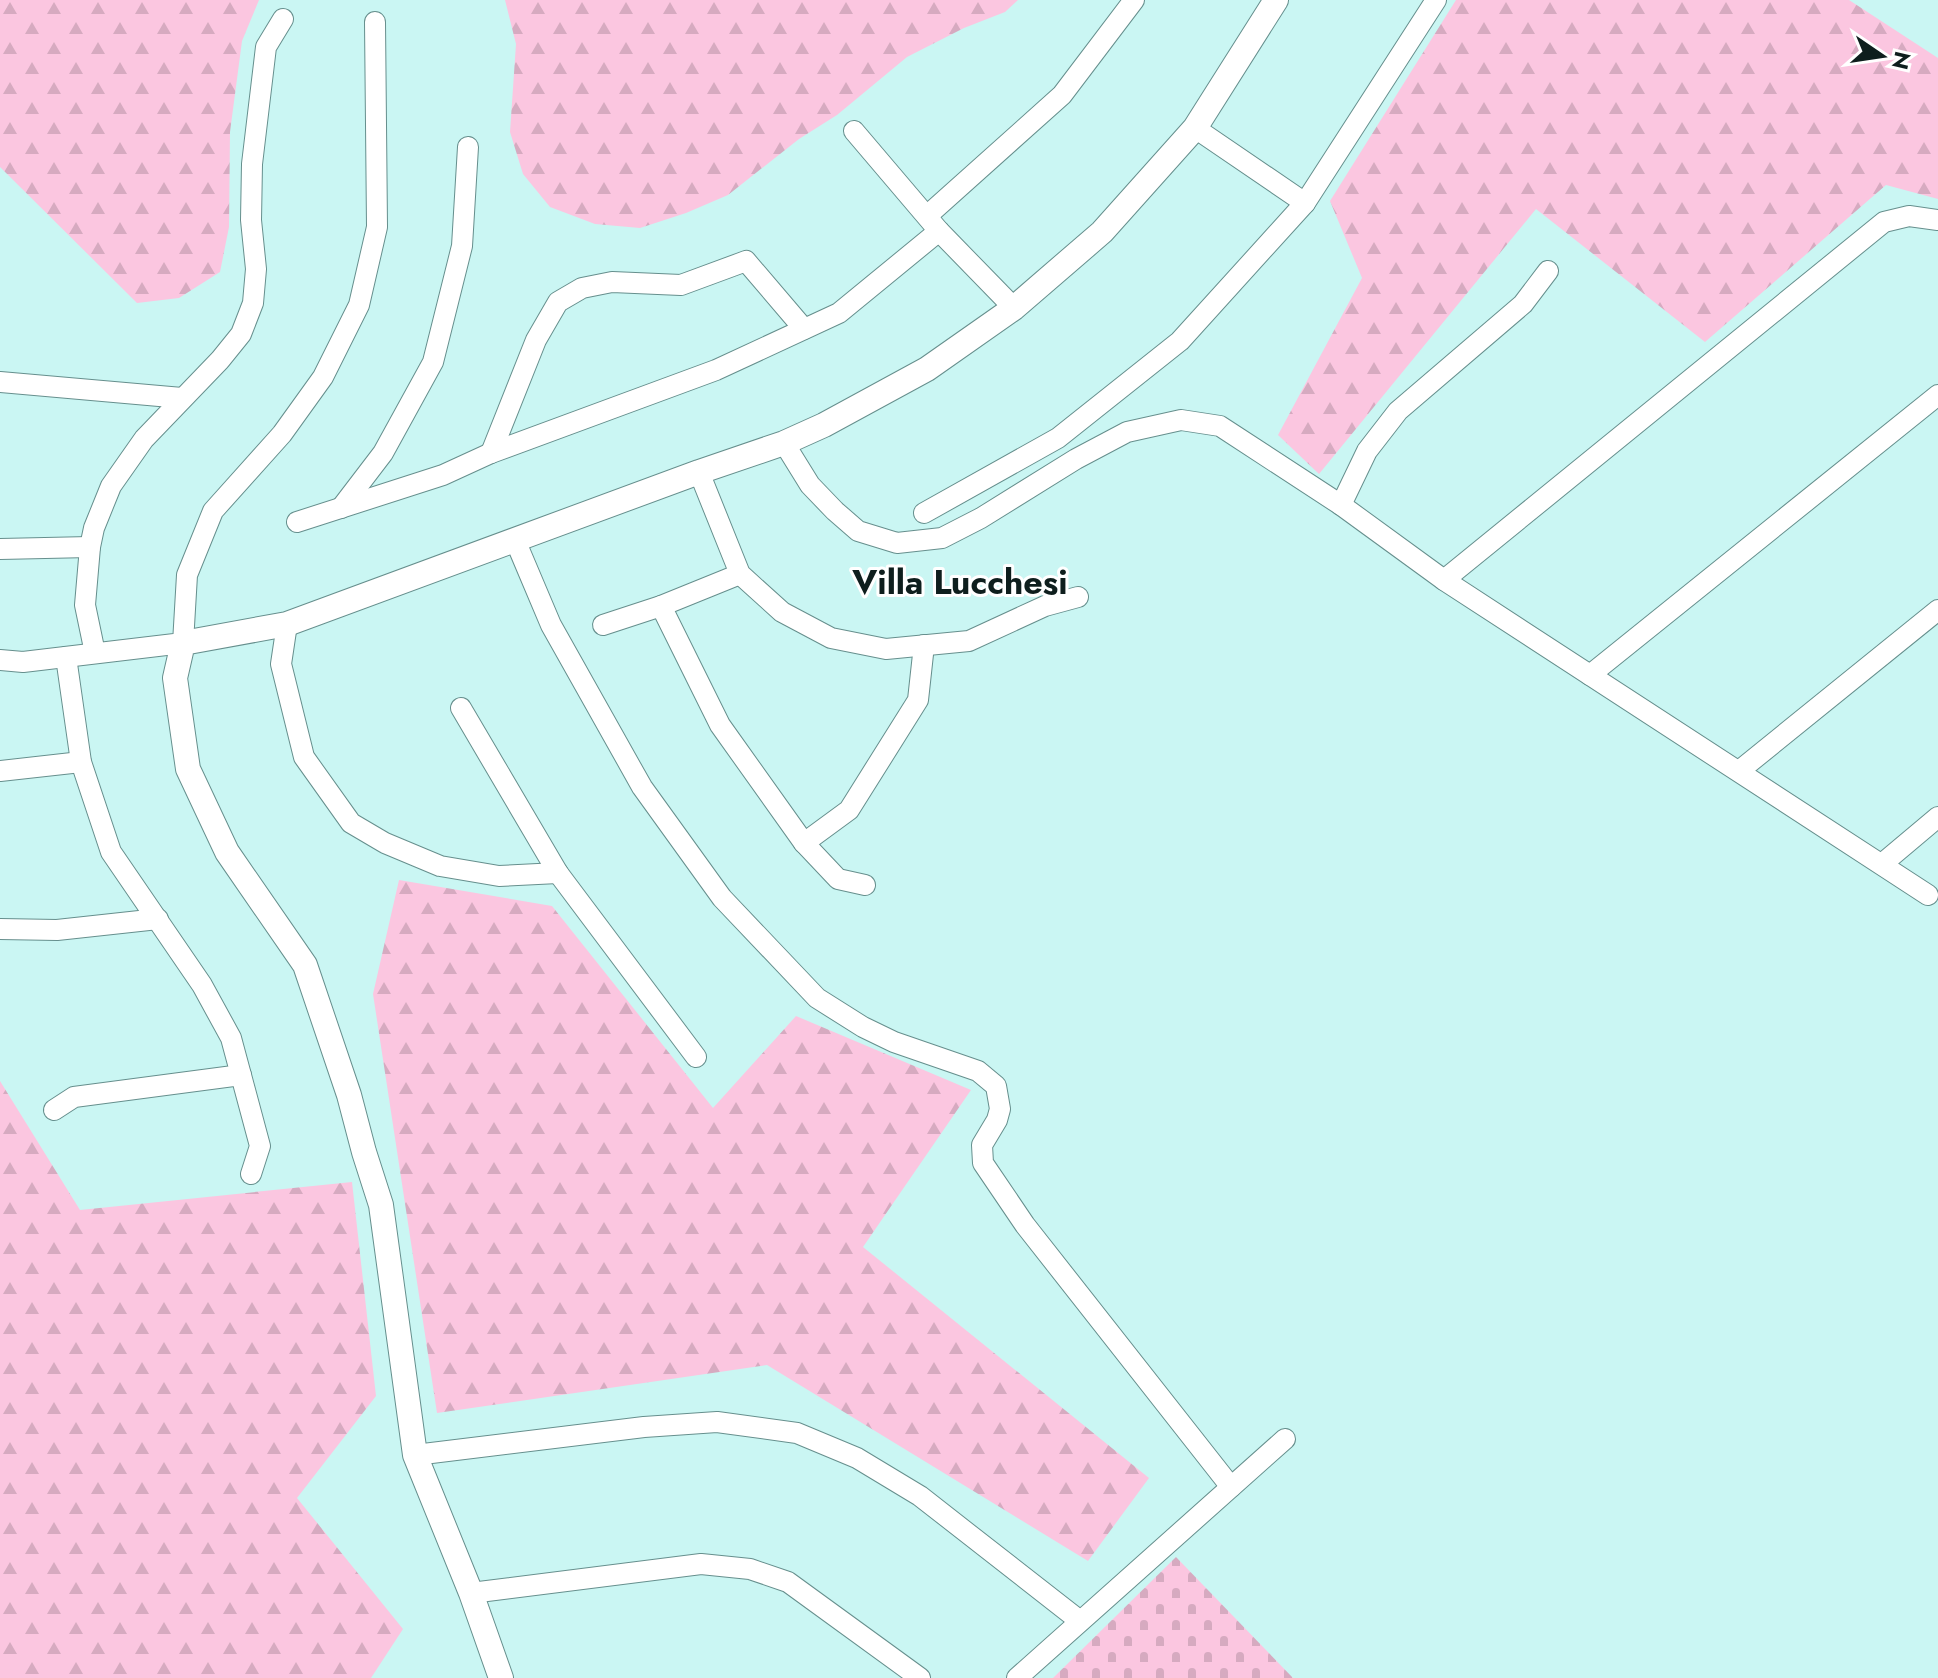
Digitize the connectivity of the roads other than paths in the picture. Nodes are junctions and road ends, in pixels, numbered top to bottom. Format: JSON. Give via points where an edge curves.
{"nodes":[{"id":1,"x":1134,"y":0,"type":"edge"},
{"id":2,"x":1276,"y":0,"type":"edge"},
{"id":3,"x":1436,"y":0,"type":"edge"},
{"id":4,"x":283,"y":19,"type":"dead end"},
{"id":5,"x":375,"y":22,"type":"dead end"},
{"id":6,"x":1195,"y":128,"type":"junction"},
{"id":7,"x":854,"y":131,"type":"dead end"},
{"id":8,"x":468,"y":147,"type":"dead end"},
{"id":9,"x":1305,"y":203,"type":"junction"},
{"id":10,"x":1938,"y":220,"type":"edge"},
{"id":11,"x":934,"y":223,"type":"junction"},
{"id":12,"x":1548,"y":271,"type":"dead end"},
{"id":13,"x":1014,"y":308,"type":"junction"},
{"id":14,"x":804,"y":329,"type":"junction"},
{"id":15,"x":0,"y":382,"type":"edge"},
{"id":16,"x":1938,"y":395,"type":"edge"},
{"id":17,"x":182,"y":398,"type":"junction"},
{"id":18,"x":784,"y":443,"type":"junction"},
{"id":19,"x":491,"y":453,"type":"junction"},
{"id":20,"x":699,"y":472,"type":"junction"},
{"id":21,"x":1341,"y":505,"type":"junction"},
{"id":22,"x":341,"y":508,"type":"junction"},
{"id":23,"x":924,"y":513,"type":"dead end"},
{"id":24,"x":297,"y":522,"type":"dead end"},
{"id":25,"x":515,"y":540,"type":"junction"},
{"id":26,"x":90,"y":547,"type":"junction"},
{"id":27,"x":0,"y":549,"type":"edge"},
{"id":28,"x":740,"y":574,"type":"junction"},
{"id":29,"x":1444,"y":580,"type":"junction"},
{"id":30,"x":1078,"y":597,"type":"dead end"},
{"id":31,"x":661,"y":606,"type":"junction"},
{"id":32,"x":1938,"y":610,"type":"edge"},
{"id":33,"x":287,"y":624,"type":"junction"},
{"id":34,"x":603,"y":625,"type":"dead end"},
{"id":35,"x":183,"y":643,"type":"junction"},
{"id":36,"x":924,"y":645,"type":"junction"},
{"id":37,"x":95,"y":653,"type":"junction"},
{"id":38,"x":66,"y":657,"type":"junction"},
{"id":39,"x":0,"y":660,"type":"edge"},
{"id":40,"x":1590,"y":675,"type":"junction"},
{"id":41,"x":461,"y":708,"type":"dead end"},
{"id":42,"x":81,"y":762,"type":"junction"},
{"id":43,"x":0,"y":771,"type":"edge"},
{"id":44,"x":1739,"y":771,"type":"junction"},
{"id":45,"x":1938,"y":817,"type":"edge"},
{"id":46,"x":804,"y":843,"type":"junction"},
{"id":47,"x":1882,"y":864,"type":"junction"},
{"id":48,"x":558,"y":873,"type":"junction"},
{"id":49,"x":865,"y":885,"type":"dead end"},
{"id":50,"x":1928,"y":895,"type":"dead end"},
{"id":51,"x":158,"y":919,"type":"junction"},
{"id":52,"x":0,"y":929,"type":"edge"},
{"id":53,"x":696,"y":1057,"type":"dead end"},
{"id":54,"x":241,"y":1075,"type":"junction"},
{"id":55,"x":54,"y":1110,"type":"dead end"},
{"id":56,"x":251,"y":1174,"type":"dead end"},
{"id":57,"x":1285,"y":1439,"type":"dead end"},
{"id":58,"x":415,"y":1455,"type":"junction"},
{"id":59,"x":1231,"y":1487,"type":"junction"},
{"id":60,"x":471,"y":1593,"type":"junction"},
{"id":61,"x":1080,"y":1621,"type":"junction"},
{"id":62,"x":501,"y":1678,"type":"edge"},
{"id":63,"x":920,"y":1678,"type":"edge"},
{"id":64,"x":1017,"y":1678,"type":"edge"}],
"edges":[{"from":1,"to":11,"type":"street","via":[[1062,95]]},
{"from":2,"to":6,"type":"street"},
{"from":3,"to":9,"type":"street"},
{"from":4,"to":17,"type":"street","via":[[266,47],[252,164],[253,303],[241,334]]},
{"from":5,"to":35,"type":"street","via":[[377,227],[359,305],[323,377],[282,434],[213,511],[187,575]]},
{"from":6,"to":9,"type":"street"},
{"from":6,"to":13,"type":"street","via":[[1102,232]]},
{"from":7,"to":11,"type":"street"},
{"from":8,"to":22,"type":"street","via":[[462,246],[433,362],[383,453]]},
{"from":9,"to":23,"type":"street","via":[[1180,341],[1058,438]]},
{"from":10,"to":29,"type":"street","via":[[1909,216],[1884,222]]},
{"from":11,"to":13,"type":"street"},
{"from":11,"to":14,"type":"street","via":[[839,313]]},
{"from":12,"to":21,"type":"street","via":[[1523,304],[1398,411],[1367,451]]},
{"from":13,"to":18,"type":"street","via":[[927,369]]},
{"from":14,"to":19,"type":"street","via":[[716,370]]},
{"from":14,"to":19,"type":"street","via":[[746,261],[681,285],[612,282],[582,288],[558,302],[536,340]]},
{"from":15,"to":17,"type":"street"},
{"from":16,"to":40,"type":"street"},
{"from":17,"to":26,"type":"street","via":[[111,486]]},
{"from":18,"to":20,"type":"street"},
{"from":18,"to":21,"type":"street","via":[[810,485],[835,511],[858,531],[897,543],[942,538],[1127,432],[1181,420],[1220,426]]},
{"from":19,"to":22,"type":"street","via":[[443,475]]},
{"from":20,"to":25,"type":"street"},
{"from":20,"to":28,"type":"street"},
{"from":21,"to":29,"type":"street"},
{"from":22,"to":24,"type":"street"},
{"from":25,"to":33,"type":"street"},
{"from":25,"to":59,"type":"street","via":[[551,625],[642,787],[722,898],[817,998],[863,1027],[978,1071],[996,1086],[1000,1109],[982,1145],[983,1163],[1025,1225]]},
{"from":26,"to":27,"type":"street"},
{"from":26,"to":37,"type":"street","via":[[85,605]]},
{"from":28,"to":31,"type":"street"},
{"from":28,"to":36,"type":"street","via":[[782,612],[831,638],[886,649]]},
{"from":29,"to":40,"type":"street"},
{"from":30,"to":36,"type":"street","via":[[1045,606],[969,641]]},
{"from":31,"to":34,"type":"street"},
{"from":31,"to":46,"type":"street","via":[[720,725]]},
{"from":32,"to":44,"type":"street"},
{"from":33,"to":35,"type":"street"},
{"from":33,"to":48,"type":"street","via":[[281,664],[304,757],[351,823],[440,866],[499,876]]},
{"from":35,"to":37,"type":"street"},
{"from":35,"to":58,"type":"street","via":[[175,678],[188,769],[227,852],[305,965],[381,1205]]},
{"from":36,"to":46,"type":"street","via":[[918,700],[849,810]]},
{"from":37,"to":38,"type":"street"},
{"from":38,"to":39,"type":"street"},
{"from":38,"to":42,"type":"street"},
{"from":40,"to":44,"type":"street"},
{"from":41,"to":48,"type":"street"},
{"from":42,"to":43,"type":"street"},
{"from":42,"to":51,"type":"street","via":[[111,852]]},
{"from":44,"to":47,"type":"street"},
{"from":45,"to":47,"type":"street"},
{"from":46,"to":49,"type":"street","via":[[838,879]]},
{"from":47,"to":50,"type":"street"},
{"from":48,"to":53,"type":"street"},
{"from":51,"to":52,"type":"street","via":[[57,930]]},
{"from":51,"to":54,"type":"street","via":[[231,1038]]},
{"from":54,"to":55,"type":"street","via":[[74,1097]]},
{"from":54,"to":56,"type":"street","via":[[260,1146]]},
{"from":57,"to":59,"type":"street"},
{"from":58,"to":60,"type":"street"},
{"from":58,"to":61,"type":"street","via":[[717,1422],[797,1433],[857,1458],[920,1496]]},
{"from":59,"to":61,"type":"street"},
{"from":60,"to":62,"type":"street"},
{"from":60,"to":63,"type":"street","via":[[701,1564],[750,1569],[788,1582]]},
{"from":61,"to":64,"type":"street"}]}
